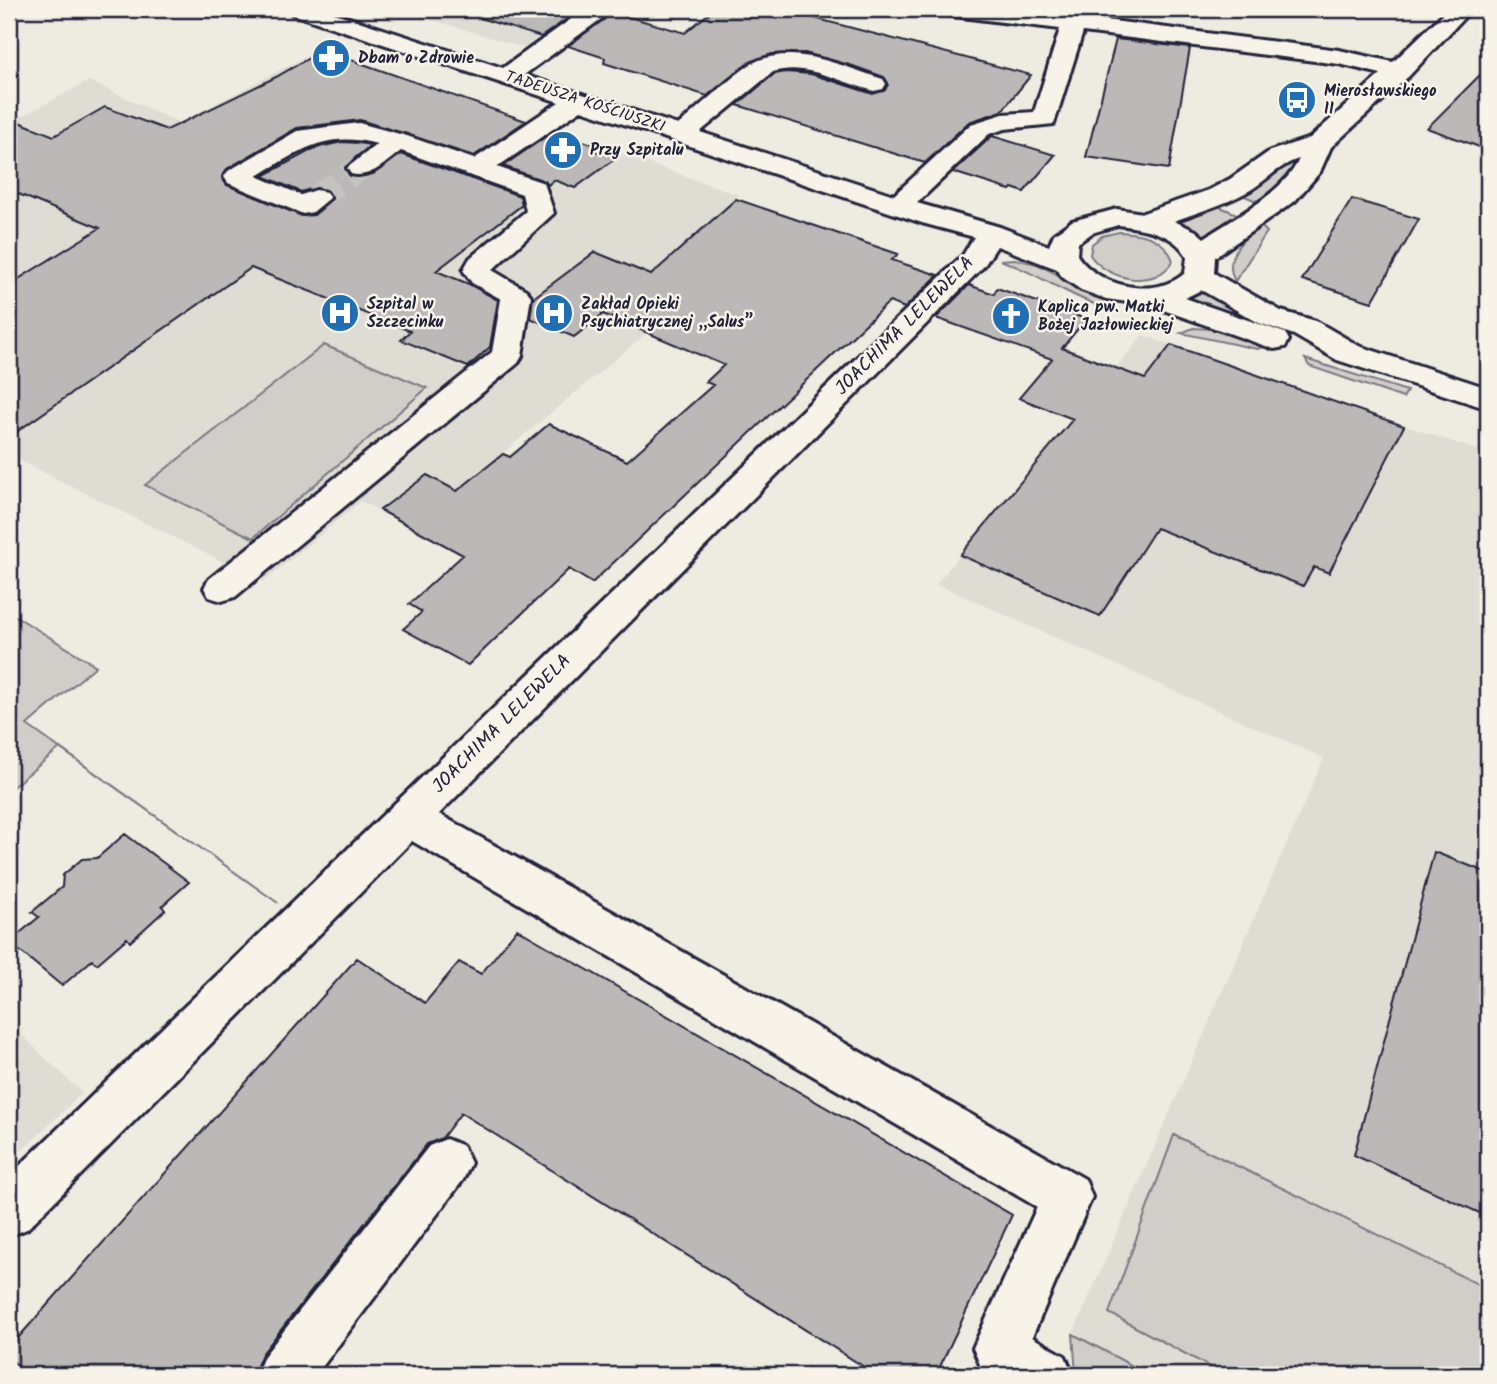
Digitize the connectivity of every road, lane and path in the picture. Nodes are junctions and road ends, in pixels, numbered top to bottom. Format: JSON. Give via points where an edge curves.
{"nodes":[{"id":1,"x":300,"y":9,"type":"edge"},
{"id":2,"x":600,"y":9,"type":"edge"},
{"id":3,"x":953,"y":9,"type":"edge"},
{"id":4,"x":1461,"y":9,"type":"edge"},
{"id":5,"x":382,"y":13,"type":"dead end"},
{"id":6,"x":1126,"y":19,"type":"edge"},
{"id":7,"x":1074,"y":23,"type":"junction"},
{"id":8,"x":357,"y":27,"type":"junction"},
{"id":9,"x":1400,"y":71,"type":"junction"},
{"id":10,"x":507,"y":76,"type":"junction"},
{"id":11,"x":874,"y":83,"type":"dead end"},
{"id":12,"x":579,"y":100,"type":"junction"},
{"id":13,"x":682,"y":134,"type":"junction"},
{"id":14,"x":398,"y":141,"type":"junction"},
{"id":15,"x":1319,"y":144,"type":"junction"},
{"id":16,"x":359,"y":168,"type":"tunnel mouth"},
{"id":17,"x":477,"y":169,"type":"junction"},
{"id":18,"x":316,"y":198,"type":"tunnel mouth"},
{"id":19,"x":898,"y":206,"type":"junction"},
{"id":20,"x":1149,"y":220,"type":"junction"},
{"id":21,"x":990,"y":233,"type":"junction"},
{"id":22,"x":1065,"y":248,"type":"junction"},
{"id":23,"x":1199,"y":265,"type":"junction"},
{"id":24,"x":1154,"y":297,"type":"junction"},
{"id":25,"x":1348,"y":353,"type":"junction"},
{"id":26,"x":1488,"y":399,"type":"edge"},
{"id":27,"x":222,"y":588,"type":"dead end"},
{"id":28,"x":407,"y":817,"type":"junction"},
{"id":29,"x":446,"y":1163,"type":"dead end"},
{"id":30,"x":9,"y":1211,"type":"edge"},
{"id":31,"x":283,"y":1375,"type":"edge"},
{"id":32,"x":1046,"y":1375,"type":"edge"}],
"edges":[{"from":1,"to":8,"type":"street","name":"TADEUSZA KOŚCIUSZKI"},
{"from":2,"to":10,"type":"street"},
{"from":3,"to":7,"type":"street"},
{"from":4,"to":9,"type":"street"},
{"from":5,"to":8,"type":"street"},
{"from":6,"to":7,"type":"street"},
{"from":6,"to":9,"type":"street"},
{"from":7,"to":19,"type":"street","via":[[1045,119],[980,129]]},
{"from":8,"to":10,"type":"street","name":"TADEUSZA KOŚCIUSZKI"},
{"from":9,"to":15,"type":"street"},
{"from":10,"to":12,"type":"street","name":"TADEUSZA KOŚCIUSZKI"},
{"from":11,"to":13,"type":"street","via":[[795,62],[773,63]]},
{"from":12,"to":13,"type":"street","name":"TADEUSZA KOŚCIUSZKI"},
{"from":12,"to":17,"type":"street"},
{"from":13,"to":19,"type":"street","name":"TADEUSZA KOŚCIUSZKI"},
{"from":14,"to":16,"type":"street"},
{"from":14,"to":17,"type":"street"},
{"from":14,"to":18,"type":"street","via":[[359,131],[306,136],[237,177],[303,206]]},
{"from":15,"to":20,"type":"street","via":[[1279,157],[1219,196]]},
{"from":15,"to":23,"type":"street","via":[[1307,172],[1285,195]]},
{"from":17,"to":27,"type":"street","via":[[534,189],[540,213],[477,270],[516,296],[507,356]]},
{"from":19,"to":21,"type":"street","name":"TADEUSZA KOŚCIUSZKI"},
{"from":20,"to":22,"type":"street","via":[[1116,217],[1087,221]]},
{"from":20,"to":23,"type":"street","via":[[1189,240]]},
{"from":21,"to":22,"type":"street","name":"TADEUSZA KOŚCIUSZKI"},
{"from":21,"to":28,"type":"street","name":"JOACHIMA LELEWELA","via":[[974,260]]},
{"from":22,"to":24,"type":"street","via":[[1077,276],[1098,289]]},
{"from":23,"to":24,"type":"street","via":[[1188,286]]},
{"from":23,"to":25,"type":"street","via":[[1270,317],[1305,328]]},
{"from":24,"to":25,"type":"street","via":[[1293,347]]},
{"from":25,"to":26,"type":"street"},
{"from":28,"to":30,"type":"street","name":"JOACHIMA LELEWELA"},
{"from":28,"to":32,"type":"street","via":[[1068,1197],[1000,1348]]},
{"from":29,"to":31,"type":"street"}]}
